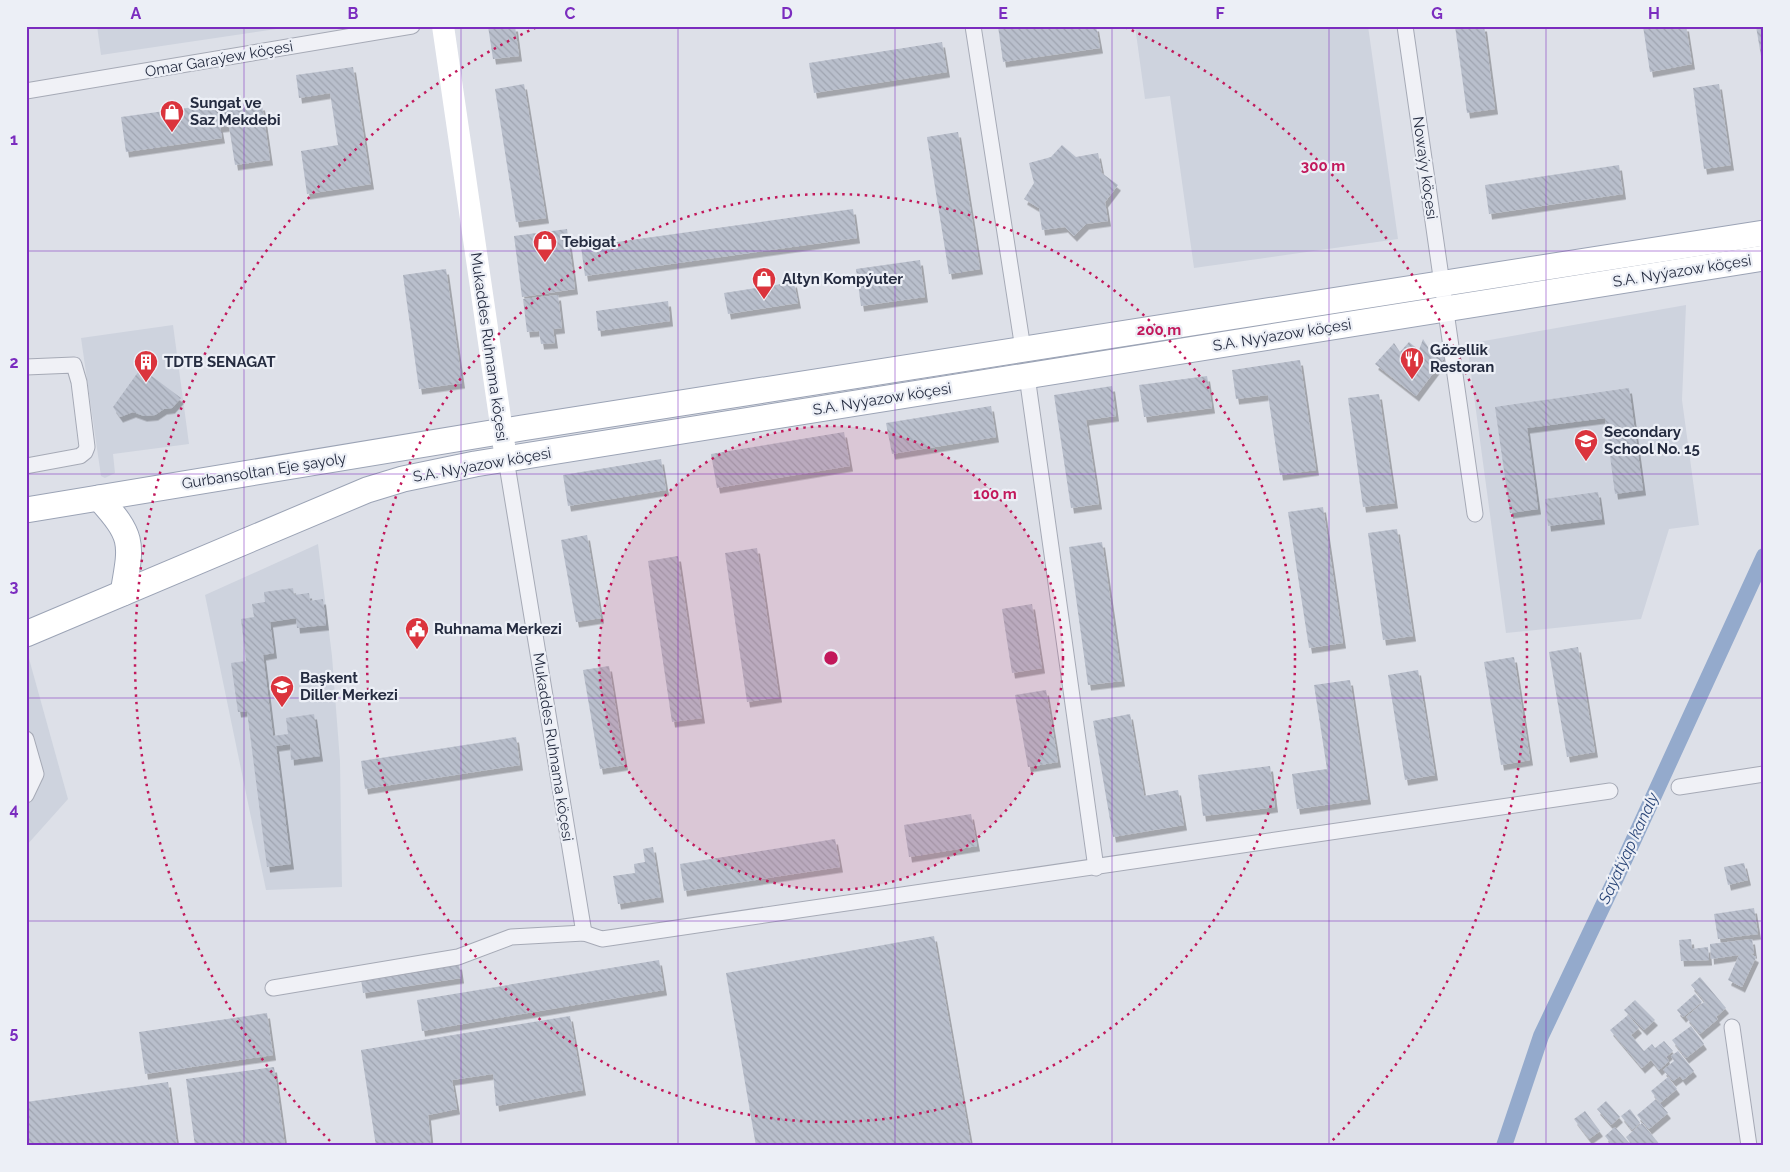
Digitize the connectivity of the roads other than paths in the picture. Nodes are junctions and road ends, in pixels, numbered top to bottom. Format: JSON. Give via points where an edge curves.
{"nodes":[{"id":1,"x":412,"y":26,"type":"edge"},
{"id":2,"x":443,"y":26,"type":"edge"},
{"id":3,"x":973,"y":26,"type":"edge"},
{"id":4,"x":1405,"y":26,"type":"edge"},
{"id":5,"x":26,"y":91,"type":"edge"},
{"id":6,"x":1764,"y":233,"type":"edge"},
{"id":7,"x":1764,"y":258,"type":"edge"},
{"id":8,"x":1442,"y":284,"type":"junction"},
{"id":9,"x":1446,"y":309,"type":"junction"},
{"id":10,"x":1023,"y":349,"type":"junction"},
{"id":11,"x":26,"y":367,"type":"edge"},
{"id":12,"x":1027,"y":376,"type":"junction"},
{"id":13,"x":502,"y":432,"type":"junction"},
{"id":14,"x":506,"y":459,"type":"junction"},
{"id":15,"x":26,"y":466,"type":"edge"},
{"id":16,"x":99,"y":498,"type":"junction"},
{"id":17,"x":26,"y":510,"type":"edge"},
{"id":18,"x":1475,"y":514,"type":"dead end"},
{"id":19,"x":123,"y":593,"type":"junction"},
{"id":20,"x":26,"y":634,"type":"edge"},
{"id":21,"x":26,"y":739,"type":"edge"},
{"id":22,"x":1764,"y":774,"type":"edge"},
{"id":23,"x":1679,"y":787,"type":"dead end"},
{"id":24,"x":1610,"y":791,"type":"dead end"},
{"id":25,"x":26,"y":795,"type":"edge"},
{"id":26,"x":1096,"y":868,"type":"junction"},
{"id":27,"x":584,"y":933,"type":"junction"},
{"id":28,"x":273,"y":988,"type":"dead end"},
{"id":29,"x":1732,"y":1028,"type":"dead end"},
{"id":30,"x":1749,"y":1146,"type":"edge"}],
"edges":[{"from":1,"to":5,"type":"street","name":"Omar Garaýew köçesi"},
{"from":2,"to":13,"type":"street","name":"Mukaddes Ruhnama köçesi"},
{"from":3,"to":10,"type":"street"},
{"from":4,"to":8,"type":"street","name":"Nowaýy köçesi"},
{"from":6,"to":8,"type":"main road","name":"S.A. Nyýazow köçesi"},
{"from":7,"to":9,"type":"main road","name":"S.A. Nyýazow köçesi"},
{"from":8,"to":9,"type":"street","name":"Nowaýy köçesi"},
{"from":8,"to":10,"type":"main road","name":"S.A. Nyýazow köçesi"},
{"from":9,"to":12,"type":"main road","name":"S.A. Nyýazow köçesi"},
{"from":9,"to":18,"type":"street","name":"Nowaýy köçesi"},
{"from":10,"to":13,"type":"main road","name":"S.A. Nyýazow köçesi"},
{"from":11,"to":15,"type":"street","via":[[74,365],[87,446],[80,456]]},
{"from":12,"to":14,"type":"main road","name":"S.A. Nyýazow köçesi"},
{"from":12,"to":26,"type":"street"},
{"from":13,"to":14,"type":"street","name":"Mukaddes Ruhnama köçesi"},
{"from":13,"to":16,"type":"main road","name":"Gurbansoltan Eje şayoly"},
{"from":14,"to":19,"type":"main road","name":"S.A. Nyýazow köçesi","via":[[403,479],[367,490]]},
{"from":14,"to":27,"type":"street","name":"Mukaddes Ruhnama köçesi"},
{"from":16,"to":17,"type":"main road","name":"Gurbansoltan Eje şayoly"},
{"from":16,"to":19,"type":"main road","via":[[127,534],[129,558]]},
{"from":19,"to":20,"type":"main road","name":"S.A. Nyýazow köçesi"},
{"from":21,"to":25,"type":"street","via":[[36,774]]},
{"from":22,"to":23,"type":"street"},
{"from":24,"to":26,"type":"street"},
{"from":26,"to":27,"type":"street","via":[[602,939]]},
{"from":27,"to":28,"type":"street","via":[[511,937],[458,957]]},
{"from":29,"to":30,"type":"street"}]}
